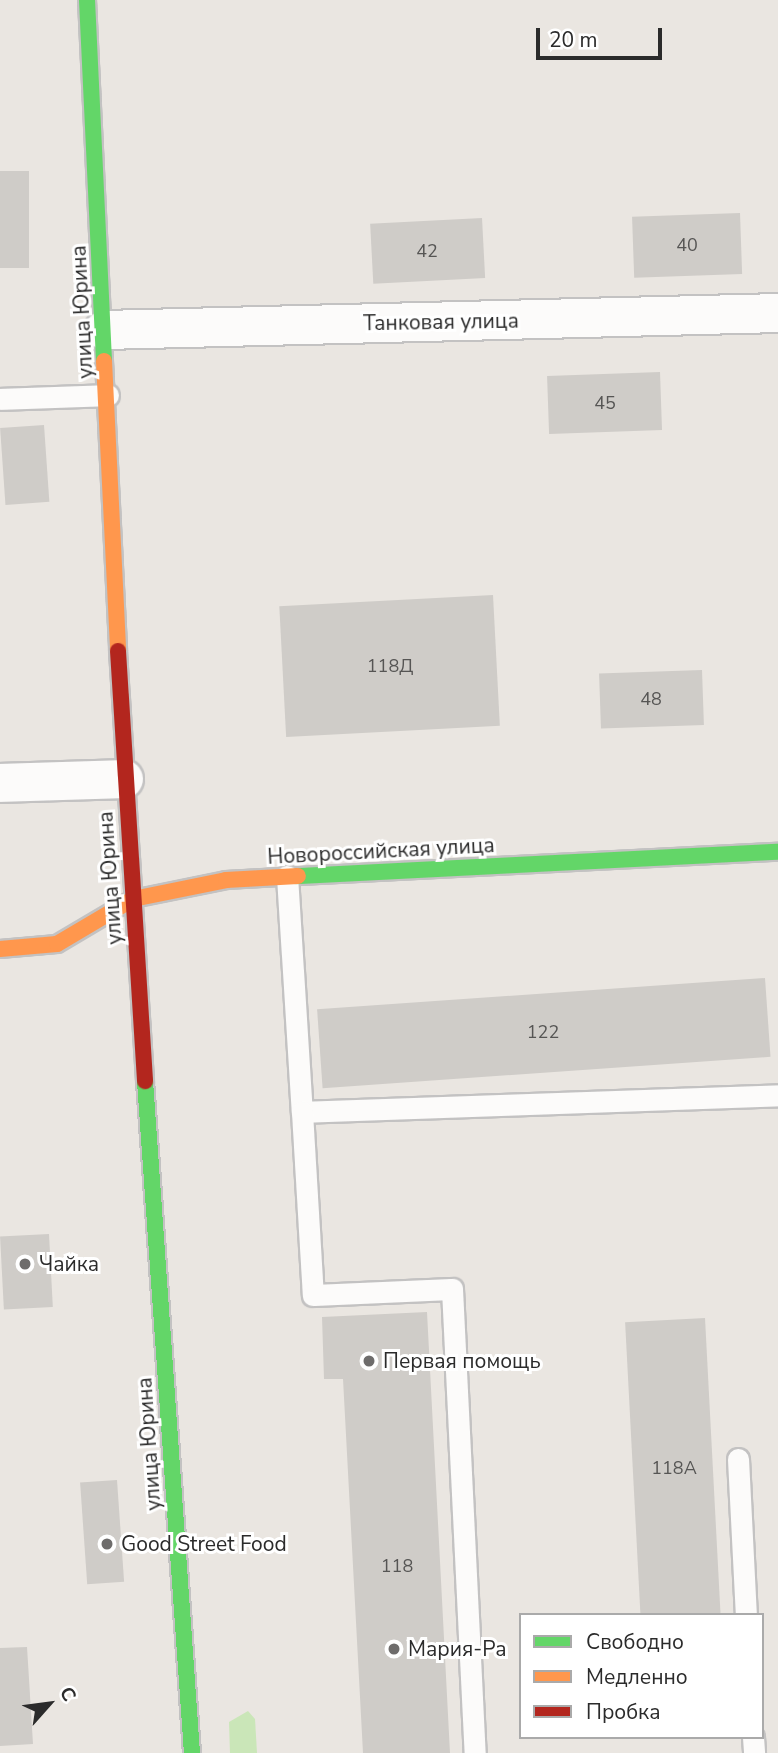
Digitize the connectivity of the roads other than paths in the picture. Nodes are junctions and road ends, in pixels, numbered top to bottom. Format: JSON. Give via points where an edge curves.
{"nodes":[{"id":1,"x":87,"y":0,"type":"edge"},
{"id":2,"x":778,"y":313,"type":"edge"},
{"id":3,"x":104,"y":330,"type":"junction"},
{"id":4,"x":108,"y":395,"type":"junction"},
{"id":5,"x":0,"y":400,"type":"edge"},
{"id":6,"x":124,"y":779,"type":"junction"},
{"id":7,"x":0,"y":783,"type":"edge"},
{"id":8,"x":778,"y":852,"type":"edge"},
{"id":9,"x":287,"y":876,"type":"junction"},
{"id":10,"x":133,"y":900,"type":"junction"},
{"id":11,"x":0,"y":948,"type":"edge"},
{"id":12,"x":778,"y":1095,"type":"edge"},
{"id":13,"x":302,"y":1112,"type":"junction"},
{"id":14,"x":738,"y":1459,"type":"dead end"},
{"id":15,"x":746,"y":1613,"type":"edge"},
{"id":16,"x":192,"y":1753,"type":"edge"},
{"id":17,"x":475,"y":1753,"type":"edge"}],
"edges":[{"from":1,"to":3,"type":"street","name":"улица Юрина"},
{"from":2,"to":3,"type":"street","name":"Танковая улица"},
{"from":3,"to":4,"type":"street","name":"улица Юрина"},
{"from":4,"to":5,"type":"lane"},
{"from":4,"to":6,"type":"street","name":"улица Юрина"},
{"from":6,"to":7,"type":"street"},
{"from":6,"to":10,"type":"street","name":"улица Юрина"},
{"from":8,"to":9,"type":"street","name":"Новороссийская улица"},
{"from":9,"to":10,"type":"street","name":"Новороссийская улица","via":[[226,880]]},
{"from":9,"to":13,"type":"lane"},
{"from":10,"to":11,"type":"street","name":"Новороссийская улица","via":[[57,944]]},
{"from":10,"to":16,"type":"street","name":"улица Юрина"},
{"from":12,"to":13,"type":"lane"},
{"from":13,"to":17,"type":"lane","via":[[313,1295],[452,1289]]},
{"from":14,"to":15,"type":"lane"}]}
